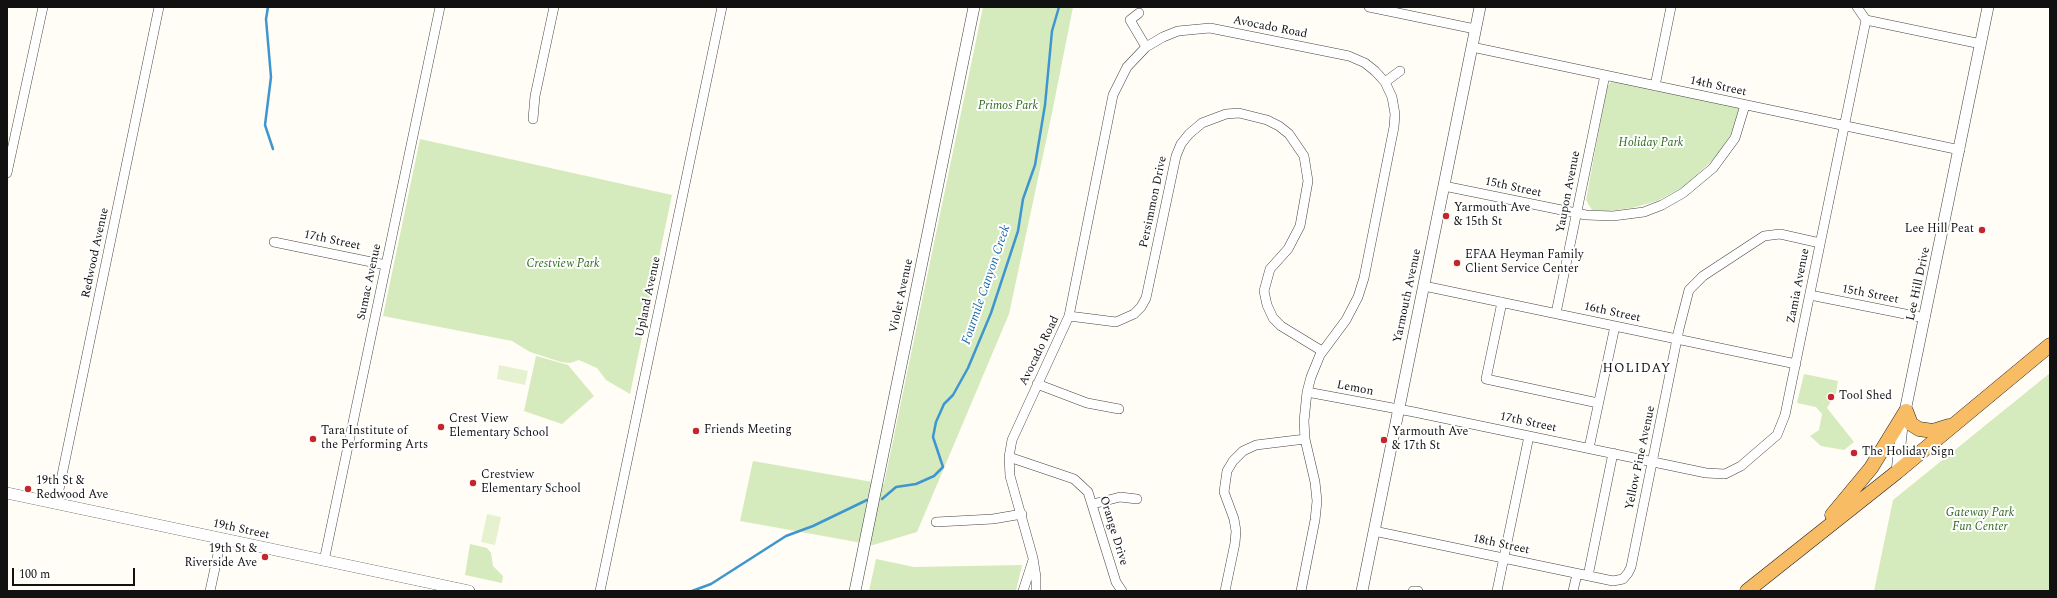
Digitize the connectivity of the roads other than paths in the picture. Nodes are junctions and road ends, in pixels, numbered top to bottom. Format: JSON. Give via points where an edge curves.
{"nodes":[{"id":1,"x":44,"y":7,"type":"edge"},
{"id":2,"x":159,"y":7,"type":"edge"},
{"id":3,"x":440,"y":7,"type":"edge"},
{"id":4,"x":554,"y":7,"type":"edge"},
{"id":5,"x":722,"y":7,"type":"edge"},
{"id":6,"x":974,"y":7,"type":"edge"},
{"id":7,"x":1369,"y":7,"type":"edge"},
{"id":8,"x":1480,"y":7,"type":"edge"},
{"id":9,"x":1671,"y":7,"type":"edge"},
{"id":10,"x":1857,"y":7,"type":"edge"},
{"id":11,"x":1988,"y":7,"type":"edge"},
{"id":12,"x":1140,"y":13,"type":"dead end"},
{"id":13,"x":1866,"y":20,"type":"junction"},
{"id":14,"x":1475,"y":29,"type":"junction"},
{"id":15,"x":1981,"y":44,"type":"junction"},
{"id":16,"x":1146,"y":47,"type":"junction"},
{"id":17,"x":1472,"y":47,"type":"junction"},
{"id":18,"x":1400,"y":71,"type":"dead end"},
{"id":19,"x":1605,"y":75,"type":"junction"},
{"id":20,"x":1384,"y":82,"type":"junction"},
{"id":21,"x":1655,"y":86,"type":"junction"},
{"id":22,"x":1745,"y":105,"type":"junction"},
{"id":23,"x":533,"y":119,"type":"dead end"},
{"id":24,"x":1845,"y":126,"type":"junction"},
{"id":25,"x":1960,"y":150,"type":"junction"},
{"id":26,"x":7,"y":173,"type":"edge"},
{"id":27,"x":1444,"y":186,"type":"junction"},
{"id":28,"x":1577,"y":213,"type":"junction"},
{"id":29,"x":274,"y":242,"type":"dead end"},
{"id":30,"x":1820,"y":243,"type":"junction"},
{"id":31,"x":386,"y":265,"type":"junction"},
{"id":32,"x":1424,"y":286,"type":"junction"},
{"id":33,"x":1810,"y":295,"type":"junction"},
{"id":34,"x":1502,"y":302,"type":"junction"},
{"id":35,"x":1556,"y":313,"type":"junction"},
{"id":36,"x":1069,"y":316,"type":"junction"},
{"id":37,"x":1925,"y":318,"type":"junction"},
{"id":38,"x":1615,"y":326,"type":"junction"},
{"id":39,"x":1677,"y":339,"type":"junction"},
{"id":40,"x":2050,"y":345,"type":"edge"},
{"id":41,"x":1322,"y":351,"type":"junction"},
{"id":42,"x":1796,"y":364,"type":"junction"},
{"id":43,"x":1037,"y":384,"type":"junction"},
{"id":44,"x":1307,"y":392,"type":"junction"},
{"id":45,"x":1598,"y":403,"type":"junction"},
{"id":46,"x":1119,"y":409,"type":"dead end"},
{"id":47,"x":1398,"y":409,"type":"junction"},
{"id":48,"x":1906,"y":411,"type":"junction"},
{"id":49,"x":1950,"y":426,"type":"junction"},
{"id":50,"x":1529,"y":436,"type":"junction"},
{"id":51,"x":1305,"y":439,"type":"junction"},
{"id":52,"x":1589,"y":448,"type":"junction"},
{"id":53,"x":1614,"y":453,"type":"junction"},
{"id":54,"x":1009,"y":457,"type":"junction"},
{"id":55,"x":1652,"y":462,"type":"junction"},
{"id":56,"x":1897,"y":472,"type":"junction"},
{"id":57,"x":7,"y":493,"type":"edge"},
{"id":58,"x":1137,"y":499,"type":"dead end"},
{"id":59,"x":56,"y":504,"type":"junction"},
{"id":60,"x":1093,"y":504,"type":"junction"},
{"id":61,"x":1022,"y":514,"type":"junction"},
{"id":62,"x":936,"y":522,"type":"dead end"},
{"id":63,"x":1374,"y":531,"type":"junction"},
{"id":64,"x":1815,"y":535,"type":"junction"},
{"id":65,"x":221,"y":540,"type":"junction"},
{"id":66,"x":1033,"y":558,"type":"junction"},
{"id":67,"x":1504,"y":558,"type":"junction"},
{"id":68,"x":324,"y":561,"type":"junction"},
{"id":69,"x":1577,"y":574,"type":"junction"},
{"id":70,"x":1588,"y":576,"type":"junction"},
{"id":71,"x":1623,"y":580,"type":"joint"},
{"id":72,"x":210,"y":591,"type":"edge"},
{"id":73,"x":469,"y":591,"type":"edge"},
{"id":74,"x":600,"y":591,"type":"edge"},
{"id":75,"x":855,"y":591,"type":"edge"},
{"id":76,"x":1023,"y":591,"type":"edge"},
{"id":77,"x":1036,"y":591,"type":"edge"},
{"id":78,"x":1122,"y":591,"type":"edge"},
{"id":79,"x":1225,"y":591,"type":"edge"},
{"id":80,"x":1301,"y":591,"type":"edge"},
{"id":81,"x":1362,"y":591,"type":"edge"},
{"id":82,"x":1413,"y":591,"type":"edge"},
{"id":83,"x":1418,"y":591,"type":"edge"},
{"id":84,"x":1497,"y":591,"type":"edge"},
{"id":85,"x":1574,"y":591,"type":"edge"},
{"id":86,"x":1747,"y":591,"type":"edge"}],
"edges":[{"from":1,"to":26,"type":"street"},
{"from":2,"to":59,"type":"street","name":"Redwood Avenue"},
{"from":3,"to":31,"type":"street","name":"Sumac Avenue"},
{"from":4,"to":23,"type":"street"},
{"from":5,"to":74,"type":"street","name":"Upland Avenue"},
{"from":6,"to":75,"type":"street","name":"Violet Avenue"},
{"from":7,"to":14,"type":"street"},
{"from":8,"to":14,"type":"street","name":"Yarmouth Avenue"},
{"from":9,"to":21,"type":"street"},
{"from":10,"to":13,"type":"street"},
{"from":11,"to":15,"type":"street","name":"Lee Hill Drive"},
{"from":12,"to":16,"type":"street","via":[[1130,20]]},
{"from":13,"to":15,"type":"street"},
{"from":13,"to":24,"type":"street","name":"Zamia Avenue"},
{"from":14,"to":17,"type":"street","name":"Yarmouth Avenue"},
{"from":15,"to":25,"type":"street","name":"Lee Hill Drive"},
{"from":16,"to":20,"type":"street","name":"Avocado Road","via":[[1178,31],[1210,28],[1349,56],[1365,63]]},
{"from":16,"to":36,"type":"street","name":"Avocado Road","via":[[1127,67],[1113,95]]},
{"from":17,"to":19,"type":"street","name":"14th Street"},
{"from":17,"to":27,"type":"street","name":"Yarmouth Avenue"},
{"from":18,"to":20,"type":"street"},
{"from":19,"to":21,"type":"street","name":"14th Street"},
{"from":19,"to":28,"type":"street","name":"Yaupon Avenue"},
{"from":20,"to":41,"type":"street","name":"Avocado Road","via":[[1392,97],[1394,127],[1364,278],[1346,320]]},
{"from":21,"to":22,"type":"street","name":"14th Street"},
{"from":22,"to":24,"type":"street","name":"14th Street"},
{"from":22,"to":28,"type":"street","name":"15th Street","via":[[1739,130],[1726,153],[1706,176],[1683,193],[1657,207],[1635,214],[1603,216]]},
{"from":24,"to":25,"type":"street","name":"14th Street"},
{"from":24,"to":30,"type":"street","name":"Zamia Avenue"},
{"from":25,"to":37,"type":"street","name":"Lee Hill Drive"},
{"from":27,"to":28,"type":"street","name":"15th Street"},
{"from":27,"to":32,"type":"street","name":"Yarmouth Avenue"},
{"from":28,"to":35,"type":"street","name":"Yaupon Avenue"},
{"from":29,"to":31,"type":"street","name":"17th Street"},
{"from":30,"to":33,"type":"street","name":"Zamia Avenue"},
{"from":30,"to":39,"type":"street","name":"Yellow Pine Avenue","via":[[1776,234],[1754,241],[1692,286],[1686,298]]},
{"from":31,"to":68,"type":"street","name":"Sumac Avenue"},
{"from":32,"to":34,"type":"street","name":"16th Street"},
{"from":32,"to":47,"type":"street","name":"Yarmouth Avenue"},
{"from":33,"to":37,"type":"street","name":"15th Street"},
{"from":33,"to":42,"type":"street","name":"Zamia Avenue"},
{"from":34,"to":35,"type":"street","name":"16th Street"},
{"from":34,"to":45,"type":"street","via":[[1486,379]]},
{"from":35,"to":38,"type":"street","name":"16th Street"},
{"from":36,"to":41,"type":"street","name":"Persimmon Drive","via":[[1116,322],[1134,314],[1142,307],[1176,156],[1181,144],[1202,123],[1220,116],[1239,114],[1267,120],[1279,126],[1289,134],[1304,156],[1308,181],[1300,226],[1288,249],[1270,269],[1264,291],[1273,318],[1281,326]]},
{"from":36,"to":43,"type":"street","name":"Avocado Road"},
{"from":37,"to":48,"type":"street","name":"Lee Hill Drive"},
{"from":38,"to":39,"type":"street","name":"16th Street"},
{"from":38,"to":45,"type":"street"},
{"from":39,"to":42,"type":"street","name":"16th Street"},
{"from":39,"to":55,"type":"street","name":"Yellow Pine Avenue"},
{"from":40,"to":49,"type":"highway"},
{"from":41,"to":44,"type":"street","name":"Avocado Road"},
{"from":42,"to":55,"type":"street","name":"Zamia Avenue","via":[[1780,430],[1774,439],[1736,469],[1725,474],[1712,474]]},
{"from":43,"to":46,"type":"street","via":[[1086,403]]},
{"from":43,"to":54,"type":"street","name":"Avocado Road","via":[[1013,434]]},
{"from":44,"to":47,"type":"street","name":"Lemon"},
{"from":44,"to":51,"type":"street","name":"Avocado Road"},
{"from":45,"to":52,"type":"street"},
{"from":47,"to":50,"type":"street","name":"17th Street"},
{"from":47,"to":63,"type":"street","name":"Yarmouth Avenue"},
{"from":48,"to":49,"type":"highway","via":[[1911,424],[1924,430],[1932,431]]},
{"from":48,"to":56,"type":"street","name":"Lee Hill Drive"},
{"from":48,"to":64,"type":"highway","via":[[1871,468]]},
{"from":49,"to":56,"type":"highway"},
{"from":50,"to":52,"type":"street","name":"17th Street"},
{"from":50,"to":67,"type":"street"},
{"from":51,"to":79,"type":"street","via":[[1256,445],[1243,451],[1232,461],[1227,471],[1224,492],[1236,531]]},
{"from":51,"to":80,"type":"street","name":"Avocado Road","via":[[1313,460],[1316,520]]},
{"from":52,"to":53,"type":"street","name":"17th Street"},
{"from":53,"to":55,"type":"street","name":"17th Street"},
{"from":53,"to":70,"type":"street"},
{"from":54,"to":60,"type":"street","name":"Orange Drive","via":[[1074,479],[1088,492]]},
{"from":54,"to":61,"type":"street","name":"Avocado Road","via":[[1010,476]]},
{"from":55,"to":71,"type":"street","name":"Yellow Pine Avenue","via":[[1631,567]]},
{"from":56,"to":64,"type":"highway"},
{"from":57,"to":59,"type":"street","name":"19th Street"},
{"from":58,"to":60,"type":"street","via":[[1120,497]]},
{"from":59,"to":65,"type":"street","name":"19th Street"},
{"from":60,"to":78,"type":"street","name":"Orange Drive","via":[[1116,582]]},
{"from":61,"to":62,"type":"street","via":[[994,519]]},
{"from":61,"to":66,"type":"street","name":"Avocado Road"},
{"from":63,"to":67,"type":"street","name":"18th Street"},
{"from":63,"to":81,"type":"street","name":"Yarmouth Avenue"},
{"from":64,"to":86,"type":"highway"},
{"from":65,"to":68,"type":"street","name":"19th Street"},
{"from":65,"to":72,"type":"street"},
{"from":66,"to":76,"type":"street"},
{"from":66,"to":77,"type":"street","name":"Avocado Road"},
{"from":67,"to":69,"type":"street","name":"18th Street"},
{"from":67,"to":84,"type":"street"},
{"from":68,"to":73,"type":"street","name":"19th Street"},
{"from":69,"to":70,"type":"street","name":"18th Street"},
{"from":69,"to":85,"type":"street"},
{"from":70,"to":71,"type":"street","name":"18th Street","via":[[1613,581]]},
{"from":82,"to":83,"type":"street"}]}
